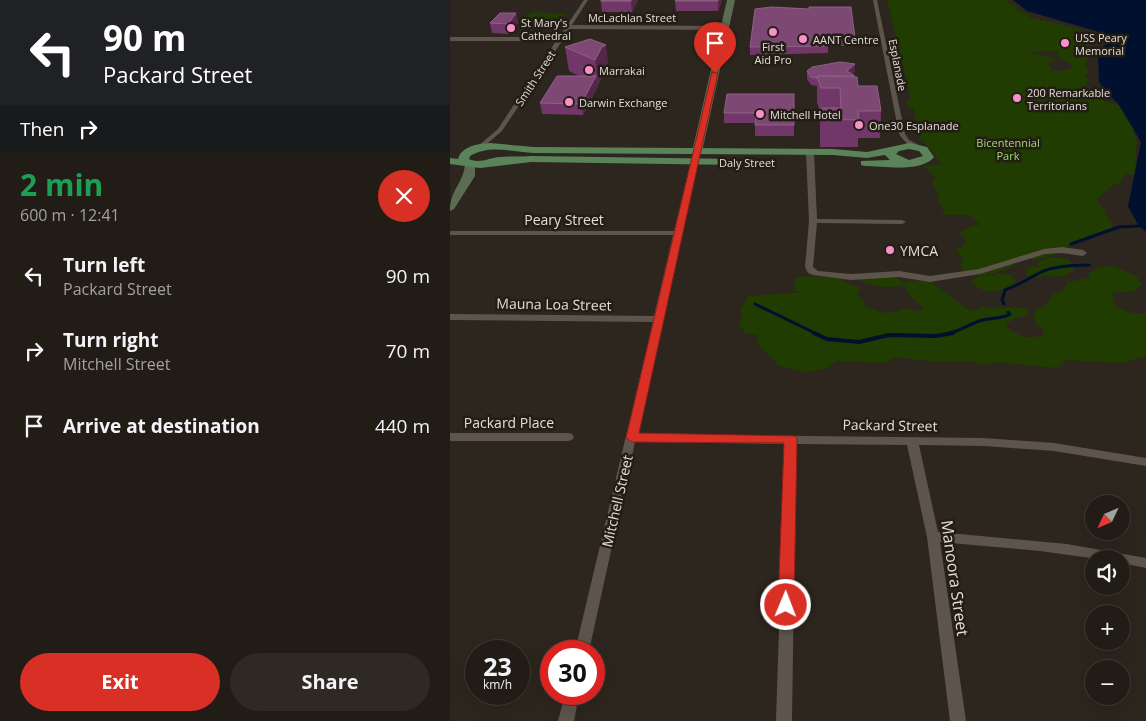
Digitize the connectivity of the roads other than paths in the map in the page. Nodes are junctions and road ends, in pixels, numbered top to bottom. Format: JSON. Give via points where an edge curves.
{"nodes":[{"id":1,"x":586,"y":0,"type":"edge"},
{"id":2,"x":731,"y":0,"type":"edge"},
{"id":3,"x":876,"y":0,"type":"edge"},
{"id":4,"x":568,"y":27,"type":"junction"},
{"id":5,"x":725,"y":28,"type":"junction"},
{"id":6,"x":450,"y":39,"type":"edge"},
{"id":7,"x":560,"y":39,"type":"junction"},
{"id":8,"x":500,"y":130,"type":"junction"},
{"id":9,"x":902,"y":134,"type":"junction"},
{"id":10,"x":478,"y":147,"type":"junction"},
{"id":11,"x":502,"y":147,"type":"junction"},
{"id":12,"x":923,"y":148,"type":"junction"},
{"id":13,"x":893,"y":149,"type":"junction"},
{"id":14,"x":450,"y":151,"type":"edge"},
{"id":15,"x":695,"y":157,"type":"junction"},
{"id":16,"x":810,"y":158,"type":"junction"},
{"id":17,"x":450,"y":161,"type":"edge"},
{"id":18,"x":468,"y":163,"type":"junction"},
{"id":19,"x":910,"y":163,"type":"junction"},
{"id":20,"x":492,"y":164,"type":"junction"},
{"id":21,"x":466,"y":183,"type":"junction"},
{"id":22,"x":450,"y":206,"type":"edge"},
{"id":23,"x":812,"y":221,"type":"junction"},
{"id":24,"x":902,"y":222,"type":"dead end"},
{"id":25,"x":450,"y":233,"type":"edge"},
{"id":26,"x":678,"y":233,"type":"junction"},
{"id":27,"x":1083,"y":253,"type":"dead end"},
{"id":28,"x":450,"y":317,"type":"edge"},
{"id":29,"x":658,"y":320,"type":"junction"},
{"id":30,"x":450,"y":436,"type":"edge"},
{"id":31,"x":568,"y":437,"type":"dead end"},
{"id":32,"x":632,"y":438,"type":"junction"},
{"id":33,"x":791,"y":439,"type":"junction"},
{"id":34,"x":912,"y":441,"type":"junction"},
{"id":35,"x":1146,"y":462,"type":"edge"},
{"id":36,"x":933,"y":537,"type":"junction"},
{"id":37,"x":1146,"y":563,"type":"edge"},
{"id":38,"x":585,"y":640,"type":"edge"},
{"id":39,"x":570,"y":705,"type":"edge"},
{"id":40,"x":566,"y":721,"type":"edge"},
{"id":41,"x":784,"y":721,"type":"edge"},
{"id":42,"x":958,"y":721,"type":"edge"}],
"edges":[{"from":1,"to":4,"type":"street","name":"Smith Street"},
{"from":2,"to":5,"type":"street","name":"Mitchell Street"},
{"from":3,"to":9,"type":"street","name":"Esplanade"},
{"from":4,"to":5,"type":"street","name":"McLachlan Street"},
{"from":4,"to":7,"type":"street","name":"Smith Street"},
{"from":5,"to":15,"type":"street","name":"Mitchell Street"},
{"from":6,"to":7,"type":"street"},
{"from":7,"to":8,"type":"street","name":"Smith Street"},
{"from":8,"to":10,"type":"street","name":"Smith Street"},
{"from":8,"to":11,"type":"street","via":[[497,139]]},
{"from":9,"to":12,"type":"street","via":[[907,141]]},
{"from":9,"to":13,"type":"street","via":[[899,144]]},
{"from":10,"to":11,"type":"main road","name":"Daly Street"},
{"from":10,"to":14,"type":"main road"},
{"from":10,"to":18,"type":"main road","via":[[464,155],[463,160]]},
{"from":11,"to":15,"type":"main road","name":"Daly Street"},
{"from":11,"to":20,"type":"main road","via":[[508,150],[508,154]]},
{"from":12,"to":13,"type":"main road","name":"Daly Street"},
{"from":12,"to":19,"type":"main road","via":[[929,154],[927,159]]},
{"from":13,"to":16,"type":"main road","name":"Daly Street","via":[[867,155]]},
{"from":13,"to":19,"type":"main road","via":[[890,154],[895,159]]},
{"from":15,"to":16,"type":"main road","name":"Daly Street"},
{"from":15,"to":20,"type":"main road","name":"Daly Street","via":[[531,160]]},
{"from":15,"to":26,"type":"street","name":"Mitchell Street"},
{"from":16,"to":19,"type":"main road","name":"Daly Street"},
{"from":16,"to":23,"type":"street"},
{"from":17,"to":18,"type":"main road"},
{"from":18,"to":20,"type":"main road","name":"Daly Street"},
{"from":18,"to":21,"type":"street","via":[[470,173]]},
{"from":20,"to":21,"type":"street"},
{"from":21,"to":22,"type":"street"},
{"from":23,"to":24,"type":"street"},
{"from":23,"to":27,"type":"street","via":[[809,267],[811,271],[822,274],[851,277],[899,274],[930,279],[980,271],[1044,252]]},
{"from":25,"to":26,"type":"street","name":"Peary Street"},
{"from":26,"to":29,"type":"street","name":"Mitchell Street"},
{"from":28,"to":29,"type":"street","name":"Mauna Loa Street"},
{"from":29,"to":32,"type":"street","name":"Mitchell Street"},
{"from":30,"to":31,"type":"street","name":"Packard Place"},
{"from":32,"to":33,"type":"street","name":"Packard Street"},
{"from":32,"to":38,"type":"street","name":"Mitchell Street"},
{"from":33,"to":34,"type":"street","name":"Packard Street"},
{"from":33,"to":41,"type":"street"},
{"from":34,"to":35,"type":"street","name":"Packard Street","via":[[1017,444],[1093,452]]},
{"from":34,"to":36,"type":"street","name":"Manoora Street"},
{"from":36,"to":37,"type":"street","via":[[1018,543],[1108,554]]},
{"from":36,"to":42,"type":"street","name":"Manoora Street"},
{"from":39,"to":40,"type":"street"}]}
